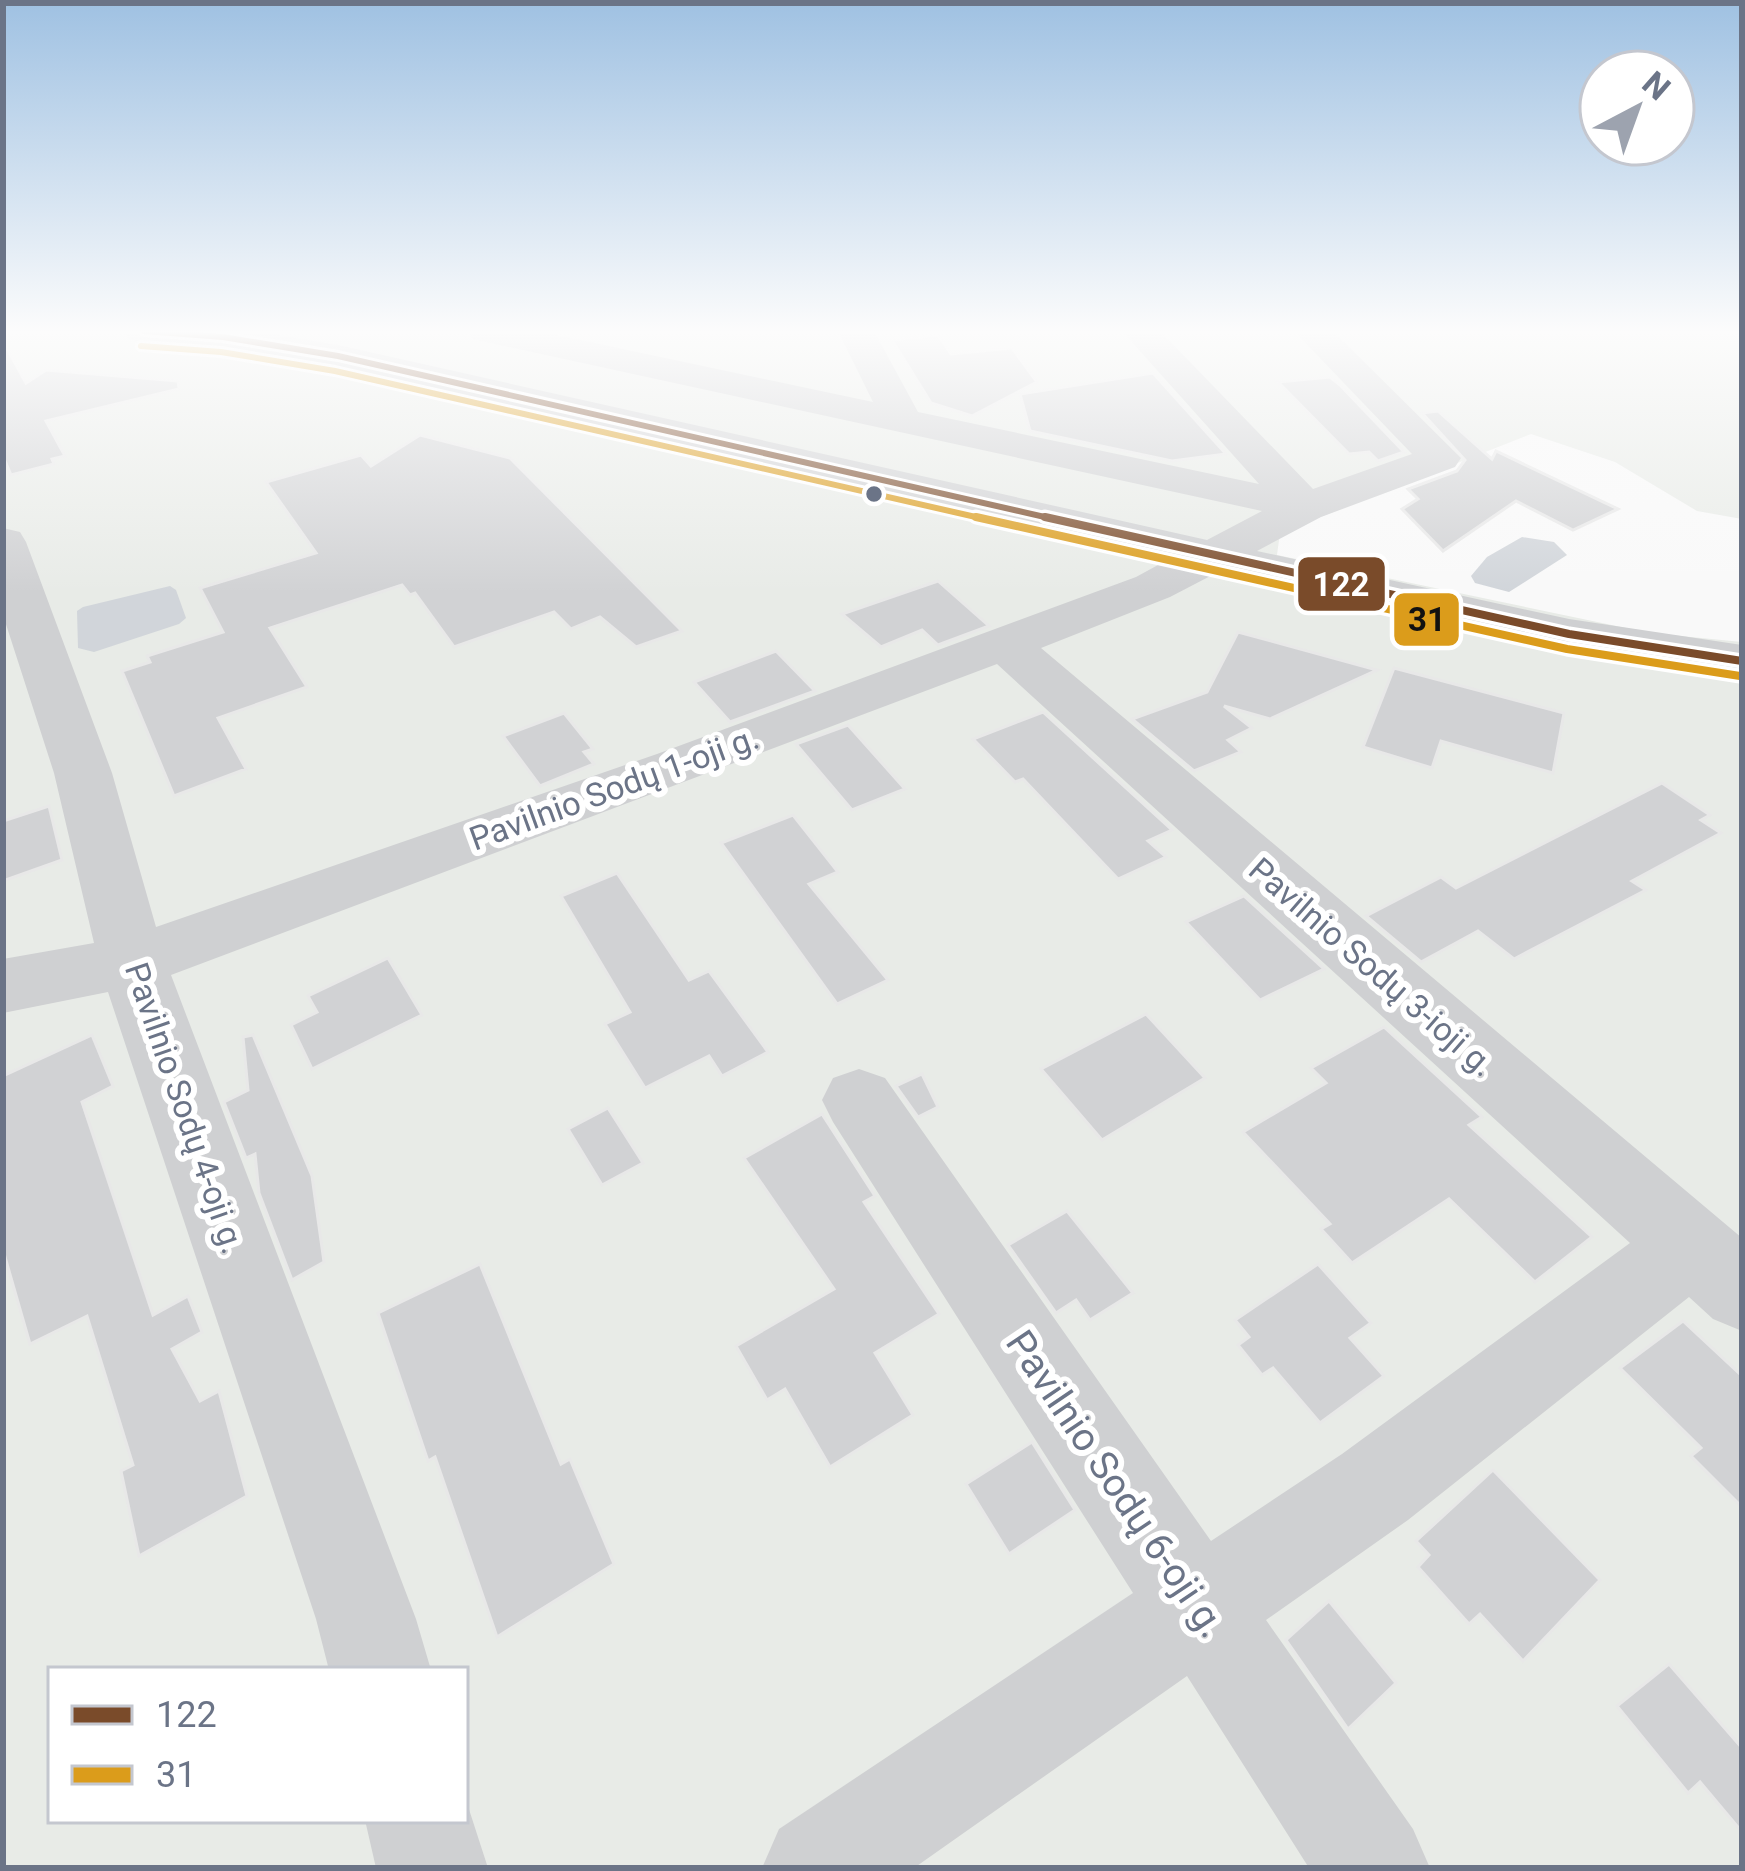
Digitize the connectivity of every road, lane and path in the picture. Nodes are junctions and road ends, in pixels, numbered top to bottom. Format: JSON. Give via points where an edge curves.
{"nodes":[{"id":1,"x":610,"y":418,"type":"edge"},
{"id":2,"x":1221,"y":418,"type":"edge"},
{"id":3,"x":1400,"y":418,"type":"edge"},
{"id":4,"x":902,"y":419,"type":"edge"},
{"id":5,"x":1305,"y":508,"type":"junction"},
{"id":6,"x":3,"y":542,"type":"edge"},
{"id":7,"x":1215,"y":557,"type":"junction"},
{"id":8,"x":1003,"y":642,"type":"junction"},
{"id":9,"x":1742,"y":661,"type":"edge"},
{"id":10,"x":132,"y":962,"type":"junction"},
{"id":11,"x":3,"y":986,"type":"edge"},
{"id":12,"x":860,"y":1100,"type":"dead end"},
{"id":13,"x":1716,"y":1269,"type":"edge"},
{"id":14,"x":1198,"y":1607,"type":"junction"},
{"id":15,"x":379,"y":1667,"type":"edge"},
{"id":16,"x":421,"y":1823,"type":"edge"},
{"id":17,"x":433,"y":1868,"type":"edge"},
{"id":18,"x":818,"y":1868,"type":"edge"},
{"id":19,"x":1374,"y":1868,"type":"edge"}],
"edges":[{"from":1,"to":7,"type":"street"},
{"from":2,"to":5,"type":"street"},
{"from":3,"to":5,"type":"street","name":"Pavilnio Sodų 1-oji g.","via":[[1440,458]]},
{"from":4,"to":5,"type":"street"},
{"from":5,"to":7,"type":"street","name":"Pavilnio Sodų 1-oji g."},
{"from":6,"to":10,"type":"street","name":"Pavilnio Sodų 4-oji g.","via":[[82,773]]},
{"from":7,"to":8,"type":"street","name":"Pavilnio Sodų 1-oji g."},
{"from":7,"to":9,"type":"street","via":[[1569,634]]},
{"from":8,"to":10,"type":"street","name":"Pavilnio Sodų 1-oji g."},
{"from":8,"to":13,"type":"street","name":"Pavilnio Sodų 3-ioji g."},
{"from":10,"to":11,"type":"street","name":"Pavilnio Sodų 1-oji g."},
{"from":10,"to":15,"type":"street","name":"Pavilnio Sodų 4-oji g."},
{"from":12,"to":14,"type":"street","name":"Pavilnio Sodų 6-oji g."},
{"from":13,"to":14,"type":"street"},
{"from":14,"to":18,"type":"street"},
{"from":14,"to":19,"type":"street","name":"Pavilnio Sodų 6-oji g."},
{"from":16,"to":17,"type":"street"}]}
